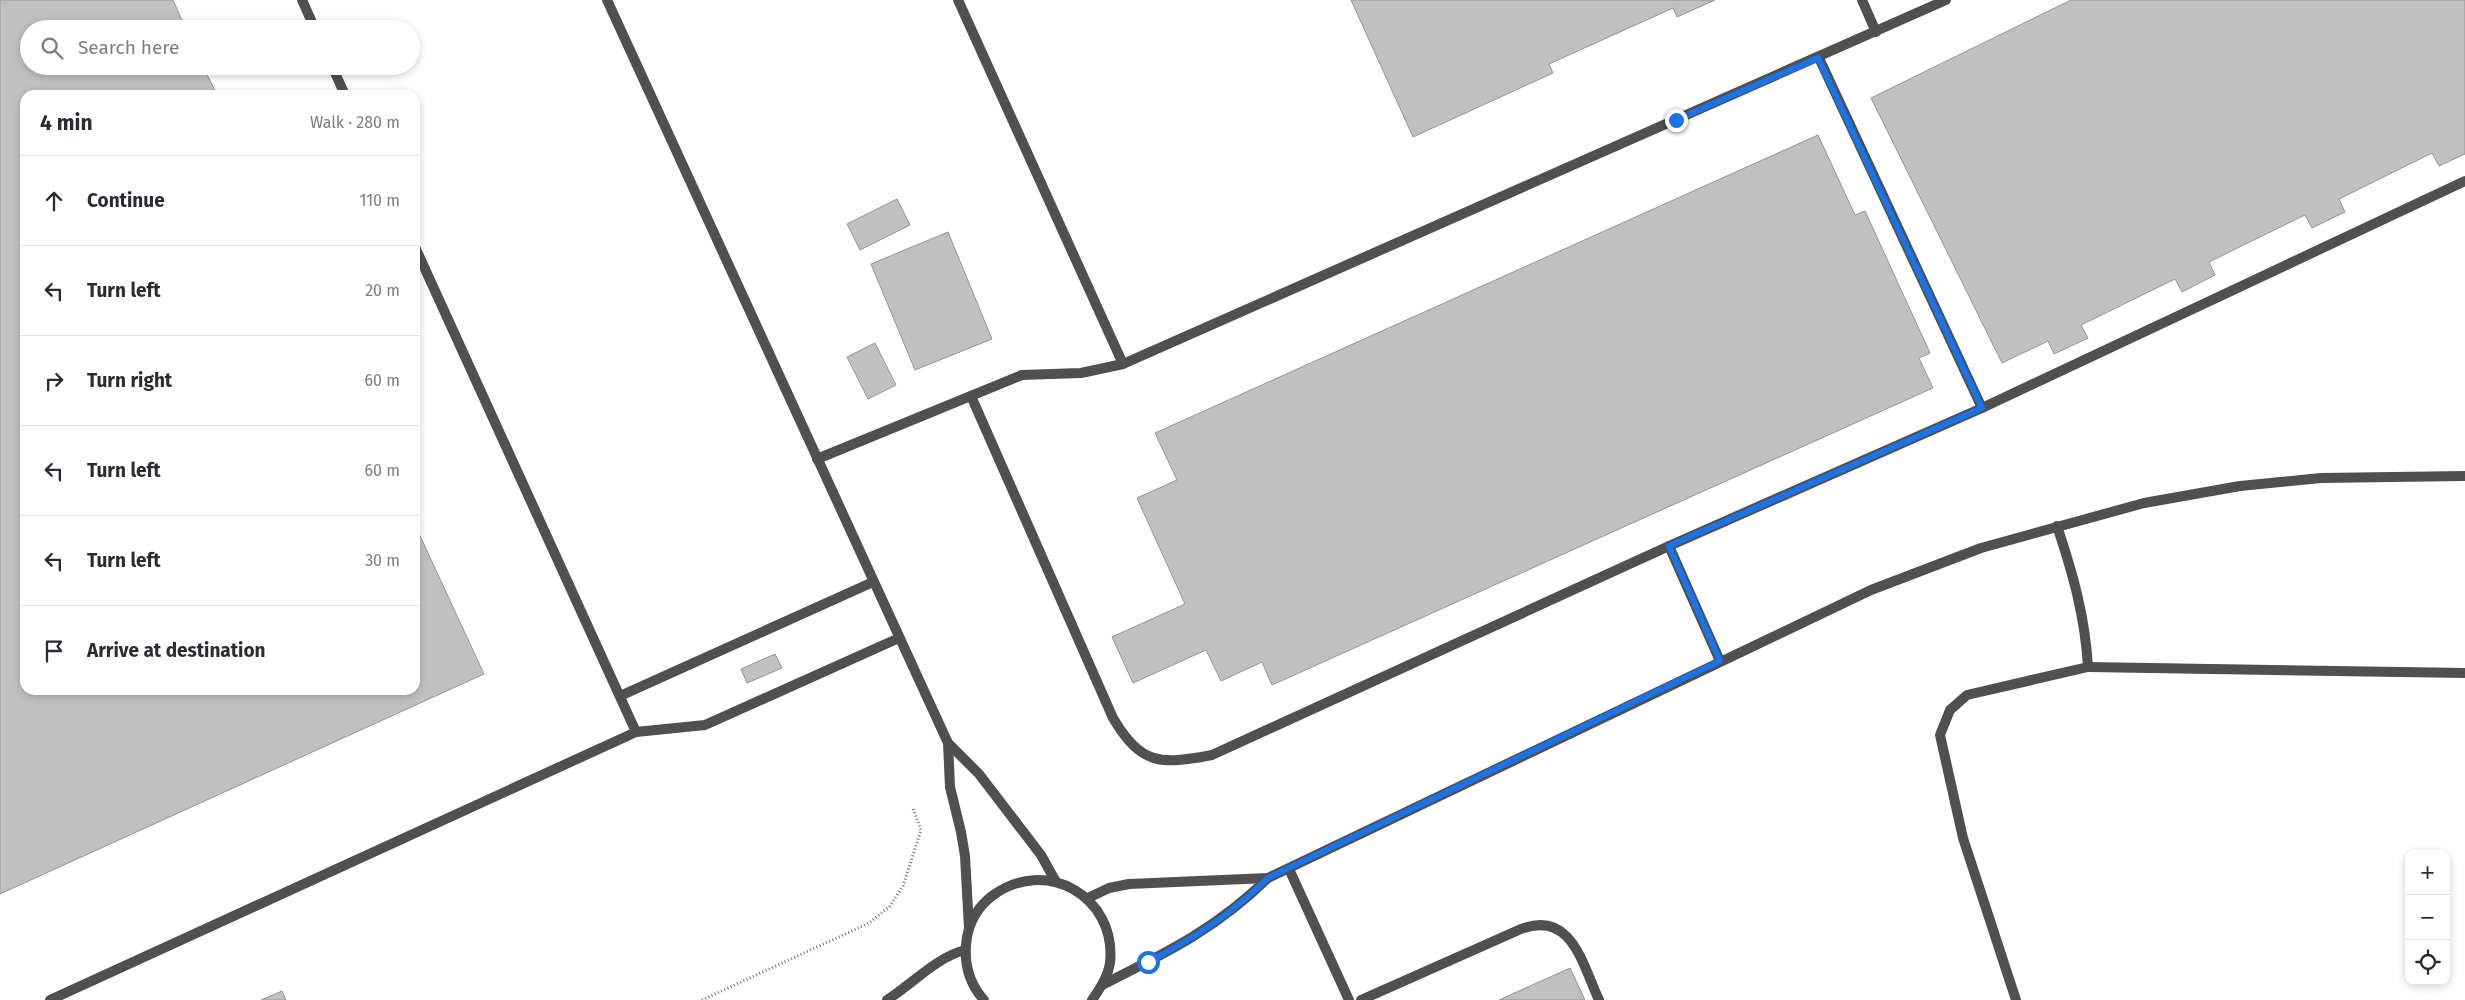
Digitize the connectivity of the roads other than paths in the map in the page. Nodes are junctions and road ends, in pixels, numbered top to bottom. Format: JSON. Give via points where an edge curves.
{"nodes":[{"id":1,"x":302,"y":0,"type":"edge"},
{"id":2,"x":607,"y":0,"type":"edge"},
{"id":3,"x":958,"y":0,"type":"edge"},
{"id":4,"x":1862,"y":0,"type":"edge"},
{"id":5,"x":1946,"y":0,"type":"edge"},
{"id":6,"x":311,"y":20,"type":"edge"},
{"id":7,"x":1876,"y":32,"type":"junction"},
{"id":8,"x":1818,"y":58,"type":"junction"},
{"id":9,"x":336,"y":75,"type":"edge"},
{"id":10,"x":344,"y":90,"type":"edge"},
{"id":11,"x":2465,"y":181,"type":"edge"},
{"id":12,"x":420,"y":258,"type":"edge"},
{"id":13,"x":1123,"y":364,"type":"junction"},
{"id":14,"x":971,"y":396,"type":"junction"},
{"id":15,"x":1982,"y":408,"type":"junction"},
{"id":16,"x":817,"y":459,"type":"junction"},
{"id":17,"x":2465,"y":476,"type":"edge"},
{"id":18,"x":2058,"y":526,"type":"junction"},
{"id":19,"x":1669,"y":546,"type":"junction"},
{"id":20,"x":873,"y":582,"type":"junction"},
{"id":21,"x":899,"y":638,"type":"junction"},
{"id":22,"x":1720,"y":661,"type":"junction"},
{"id":23,"x":2088,"y":667,"type":"junction"},
{"id":24,"x":2465,"y":673,"type":"edge"},
{"id":25,"x":620,"y":696,"type":"junction"},
{"id":26,"x":636,"y":732,"type":"junction"},
{"id":27,"x":948,"y":743,"type":"junction"},
{"id":28,"x":1289,"y":869,"type":"junction"},
{"id":29,"x":1268,"y":878,"type":"junction"},
{"id":30,"x":1056,"y":882,"type":"junction"},
{"id":31,"x":1088,"y":898,"type":"junction"},
{"id":32,"x":969,"y":928,"type":"junction"},
{"id":33,"x":965,"y":950,"type":"junction"},
{"id":34,"x":1102,"y":985,"type":"junction"},
{"id":35,"x":50,"y":1000,"type":"edge"},
{"id":36,"x":887,"y":1000,"type":"edge"},
{"id":37,"x":984,"y":1000,"type":"edge"},
{"id":38,"x":1092,"y":1000,"type":"edge"},
{"id":39,"x":1349,"y":1000,"type":"edge"},
{"id":40,"x":1361,"y":1000,"type":"edge"},
{"id":41,"x":1599,"y":1000,"type":"edge"},
{"id":42,"x":2016,"y":1000,"type":"edge"}],
"edges":[{"from":1,"to":6,"type":"street"},
{"from":2,"to":16,"type":"street"},
{"from":3,"to":13,"type":"street"},
{"from":4,"to":7,"type":"street"},
{"from":5,"to":7,"type":"street"},
{"from":7,"to":8,"type":"street"},
{"from":8,"to":13,"type":"street"},
{"from":8,"to":15,"type":"street"},
{"from":9,"to":10,"type":"street"},
{"from":11,"to":15,"type":"street"},
{"from":12,"to":25,"type":"street"},
{"from":13,"to":14,"type":"street","via":[[1081,373],[1022,375]]},
{"from":14,"to":16,"type":"street"},
{"from":14,"to":19,"type":"street","via":[[1113,718],[1127,741],[1150,758],[1178,762],[1212,755]]},
{"from":15,"to":19,"type":"street"},
{"from":16,"to":20,"type":"street"},
{"from":17,"to":18,"type":"street","via":[[2321,478],[2240,486],[2144,503]]},
{"from":18,"to":22,"type":"street","via":[[1952,557],[1896,579]]},
{"from":18,"to":23,"type":"street","via":[[2076,582],[2086,630]]},
{"from":19,"to":22,"type":"street"},
{"from":20,"to":21,"type":"street"},
{"from":20,"to":25,"type":"street"},
{"from":21,"to":26,"type":"street","via":[[705,725]]},
{"from":21,"to":27,"type":"street"},
{"from":22,"to":28,"type":"street"},
{"from":23,"to":24,"type":"street"},
{"from":23,"to":42,"type":"street","via":[[1967,695],[1950,710],[1940,735],[1963,838]]},
{"from":25,"to":26,"type":"street"},
{"from":26,"to":35,"type":"street"},
{"from":27,"to":30,"type":"street","via":[[979,774],[1041,855]]},
{"from":27,"to":32,"type":"street","via":[[950,786],[965,856]]},
{"from":28,"to":29,"type":"street"},
{"from":28,"to":39,"type":"street"},
{"from":29,"to":31,"type":"street","via":[[1129,884],[1109,888]]},
{"from":29,"to":34,"type":"street","via":[[1206,930]]},
{"from":30,"to":31,"type":"street"},
{"from":30,"to":32,"type":"street","via":[[1029,880],[1004,888],[982,904]]},
{"from":31,"to":34,"type":"street","via":[[1104,923],[1110,943],[1110,964]]},
{"from":32,"to":33,"type":"street"},
{"from":33,"to":36,"type":"street","via":[[936,962]]},
{"from":33,"to":37,"type":"street","via":[[967,973]]},
{"from":34,"to":38,"type":"street"},
{"from":40,"to":41,"type":"street","via":[[1539,924],[1556,927],[1568,936]]}]}
